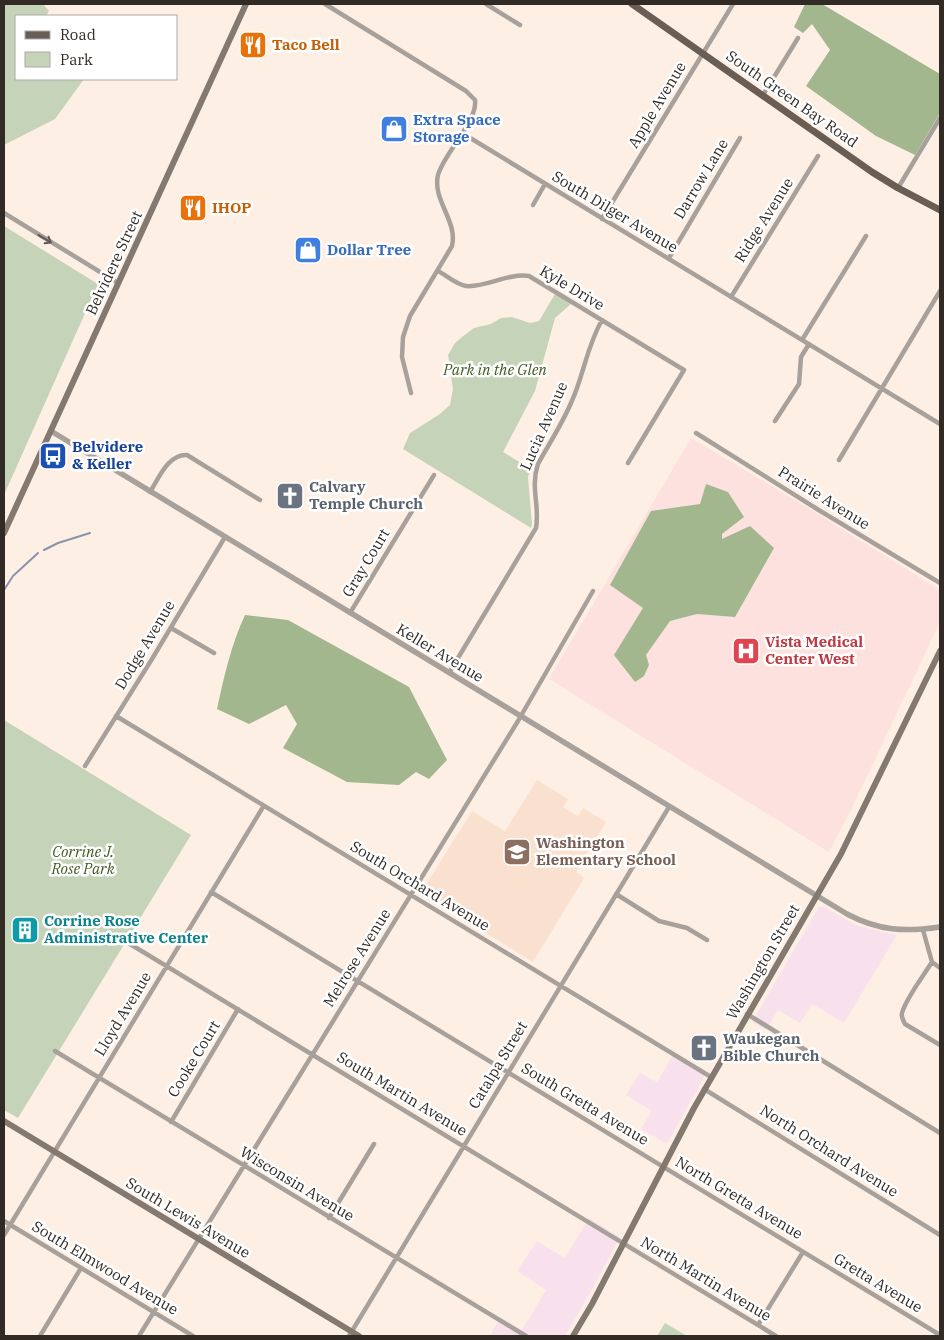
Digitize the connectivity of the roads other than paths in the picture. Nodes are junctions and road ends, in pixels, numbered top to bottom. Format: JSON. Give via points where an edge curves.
{"nodes":[{"id":1,"x":246,"y":4,"type":"edge"},
{"id":2,"x":325,"y":4,"type":"edge"},
{"id":3,"x":486,"y":4,"type":"edge"},
{"id":4,"x":632,"y":4,"type":"edge"},
{"id":5,"x":733,"y":4,"type":"edge"},
{"id":6,"x":520,"y":25,"type":"dead end"},
{"id":7,"x":798,"y":38,"type":"dead end"},
{"id":8,"x":703,"y":54,"type":"junction"},
{"id":9,"x":763,"y":95,"type":"junction"},
{"id":10,"x":940,"y":118,"type":"edge"},
{"id":11,"x":462,"y":133,"type":"junction"},
{"id":12,"x":740,"y":138,"type":"dead end"},
{"id":13,"x":818,"y":156,"type":"dead end"},
{"id":14,"x":545,"y":184,"type":"junction"},
{"id":15,"x":898,"y":188,"type":"junction"},
{"id":16,"x":533,"y":205,"type":"dead end"},
{"id":17,"x":940,"y":210,"type":"edge"},
{"id":18,"x":4,"y":213,"type":"edge"},
{"id":19,"x":602,"y":219,"type":"junction"},
{"id":20,"x":866,"y":236,"type":"dead end"},
{"id":21,"x":669,"y":258,"type":"junction"},
{"id":22,"x":438,"y":270,"type":"junction"},
{"id":23,"x":118,"y":283,"type":"junction"},
{"id":24,"x":940,"y":291,"type":"edge"},
{"id":25,"x":731,"y":297,"type":"junction"},
{"id":26,"x":602,"y":320,"type":"junction"},
{"id":27,"x":802,"y":340,"type":"junction"},
{"id":28,"x":809,"y":344,"type":"junction"},
{"id":29,"x":690,"y":368,"type":"dead end"},
{"id":30,"x":684,"y":370,"type":"junction"},
{"id":31,"x":882,"y":388,"type":"junction"},
{"id":32,"x":411,"y":394,"type":"dead end"},
{"id":33,"x":775,"y":421,"type":"dead end"},
{"id":34,"x":940,"y":424,"type":"edge"},
{"id":35,"x":51,"y":431,"type":"junction"},
{"id":36,"x":696,"y":433,"type":"dead end"},
{"id":37,"x":839,"y":460,"type":"dead end"},
{"id":38,"x":628,"y":463,"type":"dead end"},
{"id":39,"x":434,"y":475,"type":"dead end"},
{"id":40,"x":150,"y":492,"type":"junction"},
{"id":41,"x":260,"y":500,"type":"dead end"},
{"id":42,"x":4,"y":533,"type":"edge"},
{"id":43,"x":225,"y":537,"type":"junction"},
{"id":44,"x":940,"y":583,"type":"edge"},
{"id":45,"x":593,"y":591,"type":"dead end"},
{"id":46,"x":350,"y":613,"type":"junction"},
{"id":47,"x":172,"y":628,"type":"junction"},
{"id":48,"x":940,"y":650,"type":"edge"},
{"id":49,"x":214,"y":653,"type":"dead end"},
{"id":50,"x":450,"y":673,"type":"junction"},
{"id":51,"x":116,"y":716,"type":"junction"},
{"id":52,"x":521,"y":716,"type":"junction"},
{"id":53,"x":85,"y":766,"type":"dead end"},
{"id":54,"x":669,"y":806,"type":"junction"},
{"id":55,"x":263,"y":807,"type":"junction"},
{"id":56,"x":212,"y":892,"type":"junction"},
{"id":57,"x":616,"y":894,"type":"junction"},
{"id":58,"x":410,"y":895,"type":"junction"},
{"id":59,"x":817,"y":896,"type":"junction"},
{"id":60,"x":940,"y":927,"type":"edge"},
{"id":61,"x":923,"y":930,"type":"junction"},
{"id":62,"x":707,"y":940,"type":"dead end"},
{"id":63,"x":130,"y":944,"type":"dead end"},
{"id":64,"x":932,"y":962,"type":"junction"},
{"id":65,"x":167,"y":966,"type":"junction"},
{"id":66,"x":940,"y":968,"type":"edge"},
{"id":67,"x":357,"y":981,"type":"junction"},
{"id":68,"x":561,"y":986,"type":"junction"},
{"id":69,"x":238,"y":1009,"type":"junction"},
{"id":70,"x":747,"y":1014,"type":"junction"},
{"id":71,"x":940,"y":1045,"type":"edge"},
{"id":72,"x":56,"y":1051,"type":"dead end"},
{"id":73,"x":312,"y":1054,"type":"junction"},
{"id":74,"x":508,"y":1072,"type":"junction"},
{"id":75,"x":711,"y":1077,"type":"junction"},
{"id":76,"x":99,"y":1078,"type":"junction"},
{"id":77,"x":704,"y":1089,"type":"junction"},
{"id":78,"x":4,"y":1121,"type":"edge"},
{"id":79,"x":171,"y":1122,"type":"junction"},
{"id":80,"x":940,"y":1133,"type":"edge"},
{"id":81,"x":374,"y":1144,"type":"dead end"},
{"id":82,"x":464,"y":1146,"type":"junction"},
{"id":83,"x":55,"y":1152,"type":"junction"},
{"id":84,"x":243,"y":1166,"type":"junction"},
{"id":85,"x":663,"y":1166,"type":"junction"},
{"id":86,"x":329,"y":1218,"type":"junction"},
{"id":87,"x":4,"y":1221,"type":"edge"},
{"id":88,"x":10,"y":1225,"type":"junction"},
{"id":89,"x":4,"y":1235,"type":"edge"},
{"id":90,"x":940,"y":1235,"type":"edge"},
{"id":91,"x":198,"y":1238,"type":"junction"},
{"id":92,"x":623,"y":1243,"type":"junction"},
{"id":93,"x":803,"y":1252,"type":"junction"},
{"id":94,"x":396,"y":1258,"type":"junction"},
{"id":95,"x":81,"y":1268,"type":"junction"},
{"id":96,"x":154,"y":1312,"type":"junction"},
{"id":97,"x":758,"y":1325,"type":"junction"},
{"id":98,"x":350,"y":1334,"type":"edge"},
{"id":99,"x":940,"y":1335,"type":"edge"},
{"id":100,"x":40,"y":1336,"type":"edge"},
{"id":101,"x":139,"y":1336,"type":"edge"},
{"id":102,"x":193,"y":1336,"type":"edge"},
{"id":103,"x":359,"y":1336,"type":"edge"},
{"id":104,"x":526,"y":1336,"type":"edge"},
{"id":105,"x":573,"y":1336,"type":"edge"},
{"id":106,"x":776,"y":1336,"type":"edge"}],
"edges":[{"from":1,"to":23,"type":"main road","name":"Belvidere Street"},
{"from":2,"to":11,"type":"street","via":[[466,90],[476,105]]},
{"from":3,"to":6,"type":"street"},
{"from":4,"to":8,"type":"main road","name":"South Green Bay Road"},
{"from":5,"to":8,"type":"street","name":"Apple Avenue"},
{"from":7,"to":9,"type":"street"},
{"from":8,"to":9,"type":"main road","name":"South Green Bay Road"},
{"from":8,"to":19,"type":"street","name":"Apple Avenue"},
{"from":9,"to":15,"type":"main road","name":"South Green Bay Road"},
{"from":10,"to":15,"type":"street"},
{"from":11,"to":14,"type":"street","name":"South Dilger Avenue"},
{"from":11,"to":22,"type":"street","via":[[438,176],[440,198],[453,240]]},
{"from":12,"to":21,"type":"street","name":"Darrow Lane"},
{"from":13,"to":25,"type":"street","name":"Ridge Avenue"},
{"from":14,"to":16,"type":"street"},
{"from":14,"to":19,"type":"street","name":"South Dilger Avenue"},
{"from":15,"to":17,"type":"main road","name":"South Green Bay Road"},
{"from":18,"to":23,"type":"street","one_way":true},
{"from":19,"to":21,"type":"street","name":"South Dilger Avenue"},
{"from":20,"to":27,"type":"street"},
{"from":21,"to":25,"type":"street","name":"South Dilger Avenue"},
{"from":22,"to":26,"type":"street","name":"Kyle Drive","via":[[466,286],[513,276],[529,276]]},
{"from":22,"to":32,"type":"street","via":[[410,316],[403,337],[402,357]]},
{"from":23,"to":35,"type":"main road","name":"Belvidere Street"},
{"from":24,"to":31,"type":"street"},
{"from":25,"to":27,"type":"street","name":"South Dilger Avenue"},
{"from":26,"to":30,"type":"street","name":"Kyle Drive"},
{"from":26,"to":50,"type":"street","name":"Lucia Avenue","via":[[593,336],[572,402],[535,473],[536,528]]},
{"from":27,"to":28,"type":"street","name":"South Dilger Avenue"},
{"from":28,"to":31,"type":"street","name":"South Dilger Avenue"},
{"from":28,"to":33,"type":"street","via":[[801,357],[799,384]]},
{"from":29,"to":30,"type":"street"},
{"from":30,"to":38,"type":"street"},
{"from":31,"to":34,"type":"street","name":"South Dilger Avenue"},
{"from":31,"to":37,"type":"street"},
{"from":35,"to":40,"type":"street","name":"Keller Avenue"},
{"from":35,"to":42,"type":"main road","name":"Belvidere Street"},
{"from":36,"to":44,"type":"street","name":"Prairie Avenue"},
{"from":39,"to":46,"type":"street","name":"Gray Court"},
{"from":40,"to":41,"type":"street","via":[[172,459],[187,455]]},
{"from":40,"to":43,"type":"street","name":"Keller Avenue"},
{"from":43,"to":46,"type":"street","name":"Keller Avenue"},
{"from":43,"to":47,"type":"street","name":"Dodge Avenue"},
{"from":45,"to":52,"type":"street","name":"Melrose Avenue"},
{"from":46,"to":50,"type":"street","name":"Keller Avenue"},
{"from":47,"to":49,"type":"street"},
{"from":47,"to":51,"type":"street","name":"Dodge Avenue"},
{"from":48,"to":59,"type":"main road","name":"Washington Street","via":[[841,854]]},
{"from":50,"to":52,"type":"street","name":"Keller Avenue"},
{"from":51,"to":53,"type":"street","name":"Dodge Avenue"},
{"from":51,"to":55,"type":"street","name":"South Orchard Avenue"},
{"from":52,"to":54,"type":"street","name":"Keller Avenue"},
{"from":52,"to":58,"type":"street","name":"Melrose Avenue"},
{"from":54,"to":57,"type":"street","name":"Catalpa Street"},
{"from":54,"to":59,"type":"street","name":"Keller Avenue"},
{"from":55,"to":56,"type":"street","name":"Lloyd Avenue"},
{"from":55,"to":58,"type":"street","name":"South Orchard Avenue"},
{"from":56,"to":65,"type":"street","name":"Lloyd Avenue"},
{"from":56,"to":67,"type":"street","name":"South Gretta Avenue"},
{"from":57,"to":62,"type":"street","via":[[659,921],[687,928]]},
{"from":57,"to":68,"type":"street","name":"Catalpa Street"},
{"from":58,"to":67,"type":"street","name":"Melrose Avenue"},
{"from":58,"to":68,"type":"street","name":"South Orchard Avenue"},
{"from":59,"to":61,"type":"street","name":"Keller Avenue","via":[[868,924],[894,930]]},
{"from":59,"to":70,"type":"main road","name":"Washington Street"},
{"from":60,"to":61,"type":"street","name":"Keller Avenue"},
{"from":61,"to":64,"type":"street"},
{"from":63,"to":65,"type":"street","name":"South Martin Avenue"},
{"from":64,"to":66,"type":"street"},
{"from":64,"to":71,"type":"street","via":[[906,1003],[902,1019]]},
{"from":65,"to":69,"type":"street","name":"South Martin Avenue"},
{"from":65,"to":76,"type":"street","name":"Lloyd Avenue"},
{"from":67,"to":73,"type":"street","name":"Melrose Avenue"},
{"from":67,"to":74,"type":"street","name":"South Gretta Avenue"},
{"from":68,"to":74,"type":"street","name":"Catalpa Street"},
{"from":68,"to":75,"type":"street","name":"South Orchard Avenue"},
{"from":69,"to":73,"type":"street","name":"South Martin Avenue"},
{"from":69,"to":79,"type":"street","name":"Cooke Court"},
{"from":70,"to":75,"type":"main road","name":"Washington Street"},
{"from":70,"to":80,"type":"street"},
{"from":72,"to":76,"type":"street","name":"Wisconsin Avenue"},
{"from":73,"to":82,"type":"street","name":"South Martin Avenue"},
{"from":73,"to":84,"type":"street","name":"Melrose Avenue"},
{"from":74,"to":82,"type":"street","name":"Catalpa Street"},
{"from":74,"to":85,"type":"street","name":"South Gretta Avenue"},
{"from":75,"to":77,"type":"main road","name":"Washington Street"},
{"from":76,"to":79,"type":"street","name":"Wisconsin Avenue"},
{"from":76,"to":83,"type":"street","name":"Lloyd Avenue"},
{"from":77,"to":85,"type":"main road","name":"Washington Street"},
{"from":77,"to":90,"type":"street","name":"North Orchard Avenue"},
{"from":78,"to":83,"type":"main road","name":"South Lewis Avenue"},
{"from":79,"to":84,"type":"street","name":"Wisconsin Avenue"},
{"from":81,"to":86,"type":"street"},
{"from":82,"to":92,"type":"street","name":"South Martin Avenue"},
{"from":82,"to":94,"type":"street","name":"Catalpa Street"},
{"from":83,"to":88,"type":"street","name":"Lloyd Avenue"},
{"from":83,"to":91,"type":"main road","name":"South Lewis Avenue"},
{"from":84,"to":86,"type":"street","name":"Wisconsin Avenue"},
{"from":84,"to":91,"type":"street","name":"Melrose Avenue"},
{"from":85,"to":92,"type":"main road","name":"Washington Street"},
{"from":85,"to":93,"type":"street","name":"North Gretta Avenue"},
{"from":86,"to":94,"type":"street","name":"Wisconsin Avenue"},
{"from":87,"to":88,"type":"street","name":"South Elmwood Avenue"},
{"from":88,"to":89,"type":"street","name":"Lloyd Avenue"},
{"from":88,"to":95,"type":"street","name":"South Elmwood Avenue"},
{"from":91,"to":96,"type":"street","name":"Melrose Avenue"},
{"from":91,"to":98,"type":"main road","name":"South Lewis Avenue"},
{"from":92,"to":97,"type":"street","name":"North Martin Avenue"},
{"from":92,"to":105,"type":"main road","name":"Washington Street"},
{"from":93,"to":97,"type":"street"},
{"from":93,"to":99,"type":"street","name":"Gretta Avenue"},
{"from":94,"to":98,"type":"street","name":"Catalpa Street"},
{"from":94,"to":104,"type":"street","name":"Wisconsin Avenue"},
{"from":95,"to":96,"type":"street","name":"South Elmwood Avenue"},
{"from":95,"to":100,"type":"street"},
{"from":96,"to":101,"type":"street","name":"Melrose Avenue"},
{"from":96,"to":102,"type":"street","name":"South Elmwood Avenue"},
{"from":97,"to":106,"type":"street","name":"North Martin Avenue"},
{"from":98,"to":103,"type":"main road","name":"South Lewis Avenue"}]}
